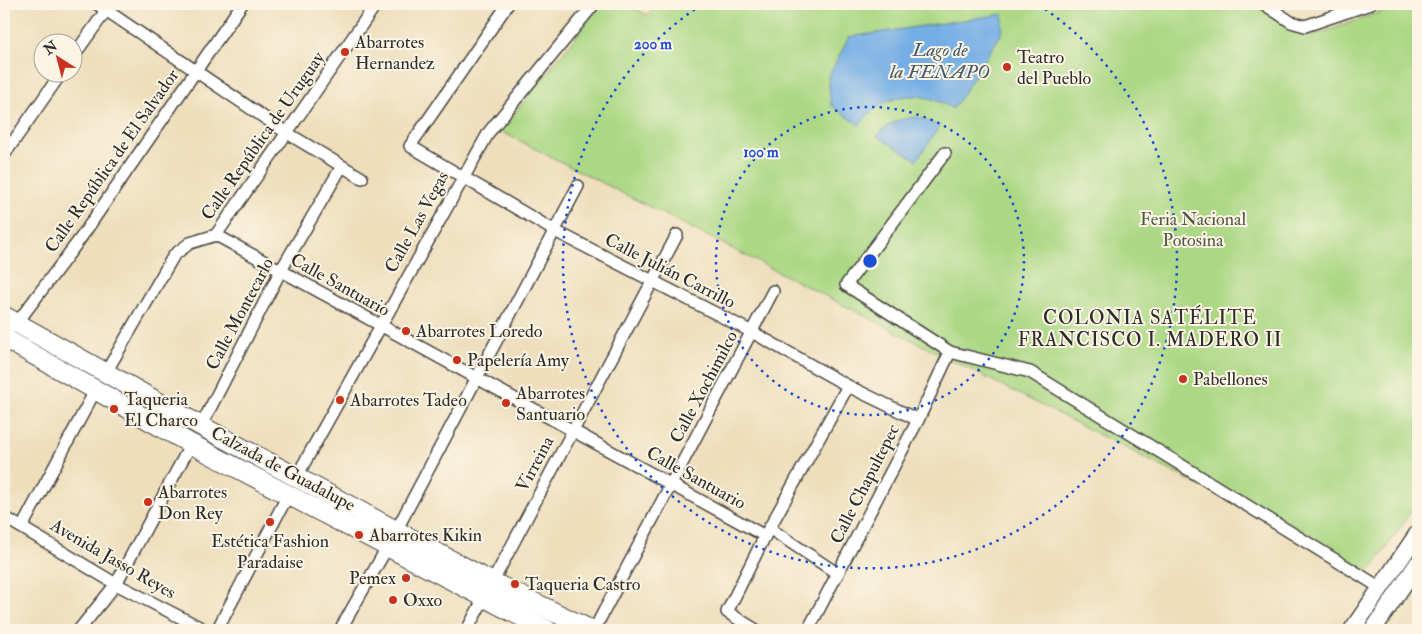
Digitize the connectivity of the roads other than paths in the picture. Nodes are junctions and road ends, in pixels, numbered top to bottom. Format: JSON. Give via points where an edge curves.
{"nodes":[{"id":1,"x":242,"y":4,"type":"edge"},
{"id":2,"x":376,"y":4,"type":"edge"},
{"id":3,"x":508,"y":4,"type":"edge"},
{"id":4,"x":594,"y":4,"type":"edge"},
{"id":5,"x":1264,"y":4,"type":"edge"},
{"id":6,"x":1370,"y":4,"type":"edge"},
{"id":7,"x":105,"y":6,"type":"edge"},
{"id":8,"x":82,"y":42,"type":"edge"},
{"id":9,"x":196,"y":72,"type":"junction"},
{"id":10,"x":55,"y":82,"type":"edge"},
{"id":11,"x":287,"y":133,"type":"junction"},
{"id":12,"x":945,"y":153,"type":"dead end"},
{"id":13,"x":4,"y":154,"type":"edge"},
{"id":14,"x":342,"y":166,"type":"junction"},
{"id":15,"x":362,"y":178,"type":"dead end"},
{"id":16,"x":462,"y":178,"type":"junction"},
{"id":17,"x":578,"y":186,"type":"dead end"},
{"id":18,"x":554,"y":231,"type":"junction"},
{"id":19,"x":216,"y":235,"type":"junction"},
{"id":20,"x":677,"y":236,"type":"dead end"},
{"id":21,"x":280,"y":272,"type":"junction"},
{"id":22,"x":653,"y":281,"type":"junction"},
{"id":23,"x":773,"y":291,"type":"dead end"},
{"id":24,"x":8,"y":325,"type":"edge"},
{"id":25,"x":379,"y":326,"type":"junction"},
{"id":26,"x":752,"y":332,"type":"junction"},
{"id":27,"x":4,"y":338,"type":"edge"},
{"id":28,"x":950,"y":352,"type":"junction"},
{"id":29,"x":104,"y":374,"type":"junction"},
{"id":30,"x":476,"y":378,"type":"junction"},
{"id":31,"x":848,"y":386,"type":"junction"},
{"id":32,"x":95,"y":391,"type":"junction"},
{"id":33,"x":918,"y":420,"type":"junction"},
{"id":34,"x":201,"y":426,"type":"junction"},
{"id":35,"x":573,"y":431,"type":"junction"},
{"id":36,"x":191,"y":444,"type":"junction"},
{"id":37,"x":296,"y":476,"type":"junction"},
{"id":38,"x":672,"y":485,"type":"junction"},
{"id":39,"x":288,"y":495,"type":"junction"},
{"id":40,"x":4,"y":517,"type":"edge"},
{"id":41,"x":22,"y":527,"type":"junction"},
{"id":42,"x":396,"y":529,"type":"junction"},
{"id":43,"x":767,"y":532,"type":"junction"},
{"id":44,"x":1418,"y":533,"type":"edge"},
{"id":45,"x":388,"y":546,"type":"junction"},
{"id":46,"x":1418,"y":563,"type":"edge"},
{"id":47,"x":838,"y":574,"type":"junction"},
{"id":48,"x":492,"y":582,"type":"junction"},
{"id":49,"x":116,"y":584,"type":"junction"},
{"id":50,"x":1381,"y":588,"type":"junction"},
{"id":51,"x":1394,"y":598,"type":"junction"},
{"id":52,"x":484,"y":599,"type":"junction"},
{"id":53,"x":187,"y":620,"type":"junction"},
{"id":54,"x":79,"y":630,"type":"edge"},
{"id":55,"x":180,"y":630,"type":"edge"},
{"id":56,"x":205,"y":630,"type":"edge"},
{"id":57,"x":217,"y":630,"type":"edge"},
{"id":58,"x":340,"y":630,"type":"edge"},
{"id":59,"x":466,"y":630,"type":"edge"},
{"id":60,"x":547,"y":630,"type":"edge"},
{"id":61,"x":592,"y":630,"type":"edge"},
{"id":62,"x":756,"y":630,"type":"edge"},
{"id":63,"x":808,"y":630,"type":"edge"},
{"id":64,"x":1352,"y":630,"type":"edge"},
{"id":65,"x":1373,"y":630,"type":"edge"}],
"edges":[{"from":1,"to":9,"type":"street","name":"Calle República de El Salvador"},
{"from":2,"to":11,"type":"street","name":"Calle República de Uruguay"},
{"from":3,"to":16,"type":"street","name":"Calle Julián Carrillo","via":[[410,146]]},
{"from":4,"to":16,"type":"street","name":"Calle Las Vegas","via":[[489,132]]},
{"from":5,"to":6,"type":"street","via":[[1291,22],[1305,26]]},
{"from":7,"to":8,"type":"street"},
{"from":7,"to":9,"type":"street"},
{"from":9,"to":11,"type":"street"},
{"from":9,"to":24,"type":"street","name":"Calle República de El Salvador"},
{"from":10,"to":13,"type":"street"},
{"from":11,"to":14,"type":"street"},
{"from":11,"to":19,"type":"street","name":"Calle República de Uruguay"},
{"from":12,"to":28,"type":"street","via":[[846,285]]},
{"from":14,"to":15,"type":"street"},
{"from":14,"to":21,"type":"street","name":"Calle Montecarlo"},
{"from":16,"to":18,"type":"street","name":"Calle Julián Carrillo"},
{"from":16,"to":25,"type":"street","name":"Calle Las Vegas"},
{"from":17,"to":18,"type":"street"},
{"from":18,"to":22,"type":"street","name":"Calle Julián Carrillo"},
{"from":18,"to":30,"type":"street"},
{"from":19,"to":21,"type":"street","name":"Calle Santuario"},
{"from":19,"to":29,"type":"street","name":"Calle República de Uruguay","via":[[190,243],[174,255]]},
{"from":20,"to":22,"type":"street","name":"Virreina"},
{"from":21,"to":25,"type":"street","name":"Calle Santuario"},
{"from":21,"to":34,"type":"street","name":"Calle Montecarlo"},
{"from":22,"to":26,"type":"street","name":"Calle Julián Carrillo"},
{"from":22,"to":35,"type":"street","name":"Virreina"},
{"from":23,"to":26,"type":"street","name":"Calle Xochimilco"},
{"from":24,"to":29,"type":"main road","name":"Calzada de Guadalupe"},
{"from":25,"to":30,"type":"street","name":"Calle Santuario"},
{"from":25,"to":37,"type":"street","name":"Calle Las Vegas"},
{"from":26,"to":31,"type":"street","name":"Calle Julián Carrillo"},
{"from":26,"to":38,"type":"street","name":"Calle Xochimilco"},
{"from":27,"to":32,"type":"main road","name":"Calzada de Guadalupe"},
{"from":28,"to":33,"type":"street","name":"Calle Chapultepec"},
{"from":28,"to":50,"type":"street","via":[[1030,372]]},
{"from":29,"to":34,"type":"main road","name":"Calzada de Guadalupe"},
{"from":30,"to":35,"type":"street","name":"Calle Santuario"},
{"from":30,"to":42,"type":"street"},
{"from":31,"to":33,"type":"street","name":"Calle Julián Carrillo"},
{"from":31,"to":43,"type":"street"},
{"from":32,"to":36,"type":"main road","name":"Calzada de Guadalupe"},
{"from":32,"to":41,"type":"street"},
{"from":33,"to":47,"type":"street","name":"Calle Chapultepec"},
{"from":34,"to":37,"type":"main road","name":"Calzada de Guadalupe"},
{"from":35,"to":38,"type":"street","name":"Calle Santuario"},
{"from":35,"to":48,"type":"street","name":"Virreina"},
{"from":36,"to":39,"type":"main road","name":"Calzada de Guadalupe"},
{"from":36,"to":49,"type":"street"},
{"from":37,"to":42,"type":"main road","name":"Calzada de Guadalupe"},
{"from":38,"to":43,"type":"street","name":"Calle Santuario"},
{"from":38,"to":61,"type":"street","name":"Calle Xochimilco"},
{"from":39,"to":45,"type":"main road","name":"Calzada de Guadalupe"},
{"from":39,"to":57,"type":"street"},
{"from":40,"to":41,"type":"street","name":"Avenida Jasso Reyes"},
{"from":41,"to":49,"type":"street","name":"Avenida Jasso Reyes"},
{"from":42,"to":45,"type":"street"},
{"from":42,"to":48,"type":"main road","name":"Calzada de Guadalupe"},
{"from":43,"to":47,"type":"street","name":"Calle Santuario"},
{"from":43,"to":62,"type":"street","via":[[727,612]]},
{"from":44,"to":50,"type":"street"},
{"from":45,"to":52,"type":"main road","name":"Calzada de Guadalupe"},
{"from":45,"to":58,"type":"street"},
{"from":46,"to":51,"type":"street"},
{"from":47,"to":63,"type":"street","name":"Calle Chapultepec"},
{"from":48,"to":52,"type":"street","name":"Virreina"},
{"from":48,"to":61,"type":"main road","name":"Calzada de Guadalupe"},
{"from":49,"to":53,"type":"street","name":"Avenida Jasso Reyes"},
{"from":49,"to":54,"type":"street"},
{"from":50,"to":51,"type":"street"},
{"from":50,"to":64,"type":"street"},
{"from":51,"to":65,"type":"street"},
{"from":52,"to":59,"type":"street","name":"Virreina"},
{"from":52,"to":60,"type":"main road","name":"Calzada de Guadalupe"},
{"from":53,"to":55,"type":"street"},
{"from":53,"to":56,"type":"street","name":"Avenida Jasso Reyes"}]}
